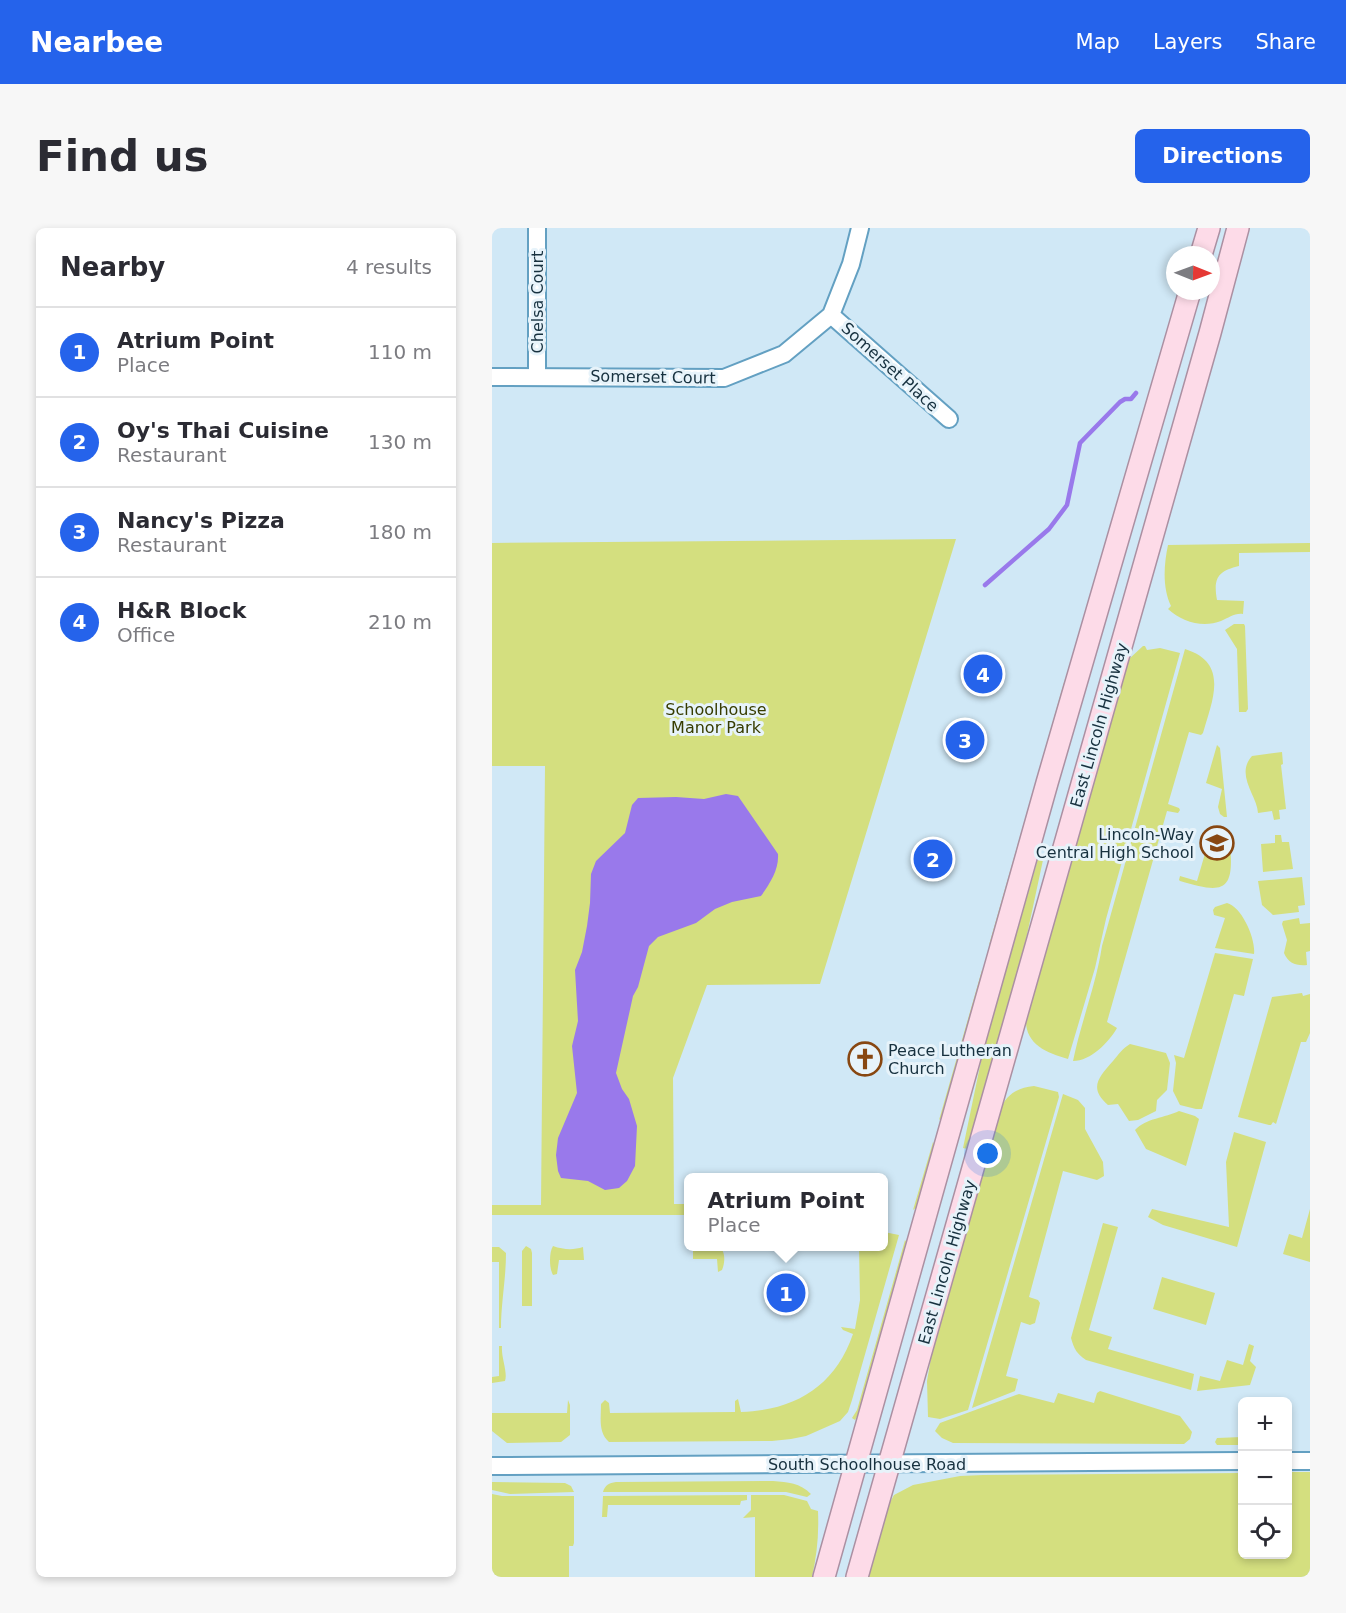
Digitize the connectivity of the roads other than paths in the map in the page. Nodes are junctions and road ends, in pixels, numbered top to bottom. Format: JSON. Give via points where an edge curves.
{"nodes":[{"id":1,"x":537,"y":228,"type":"edge"},
{"id":2,"x":860,"y":228,"type":"edge"},
{"id":3,"x":1209,"y":228,"type":"edge"},
{"id":4,"x":1238,"y":228,"type":"edge"},
{"id":5,"x":1204,"y":246,"type":"edge"},
{"id":6,"x":1187,"y":300,"type":"edge"},
{"id":7,"x":831,"y":315,"type":"junction"},
{"id":8,"x":537,"y":376,"type":"junction"},
{"id":9,"x":492,"y":377,"type":"edge"},
{"id":10,"x":949,"y":419,"type":"dead end"},
{"id":11,"x":1238,"y":1461,"type":"edge"},
{"id":12,"x":1292,"y":1461,"type":"edge"},
{"id":13,"x":1310,"y":1461,"type":"edge"},
{"id":14,"x":856,"y":1464,"type":"junction"},
{"id":15,"x":890,"y":1464,"type":"junction"},
{"id":16,"x":492,"y":1466,"type":"edge"},
{"id":17,"x":824,"y":1577,"type":"edge"},
{"id":18,"x":857,"y":1577,"type":"edge"}],
"edges":[{"from":1,"to":8,"type":"street","name":"Chelsa Court"},
{"from":2,"to":7,"type":"street"},
{"from":3,"to":5,"type":"main road"},
{"from":4,"to":15,"type":"main road","name":"East Lincoln Highway"},
{"from":6,"to":14,"type":"main road","name":"East Lincoln Highway"},
{"from":7,"to":8,"type":"street","name":"Somerset Court","via":[[784,354],[724,378]]},
{"from":7,"to":10,"type":"street","name":"Somerset Place"},
{"from":8,"to":9,"type":"street","name":"Somerset Court"},
{"from":11,"to":15,"type":"street","name":"South Schoolhouse Road"},
{"from":12,"to":13,"type":"street"},
{"from":14,"to":15,"type":"street","name":"South Schoolhouse Road"},
{"from":14,"to":16,"type":"street","name":"South Schoolhouse Road"},
{"from":14,"to":17,"type":"main road","name":"East Lincoln Highway"},
{"from":15,"to":18,"type":"main road","name":"East Lincoln Highway"}]}
